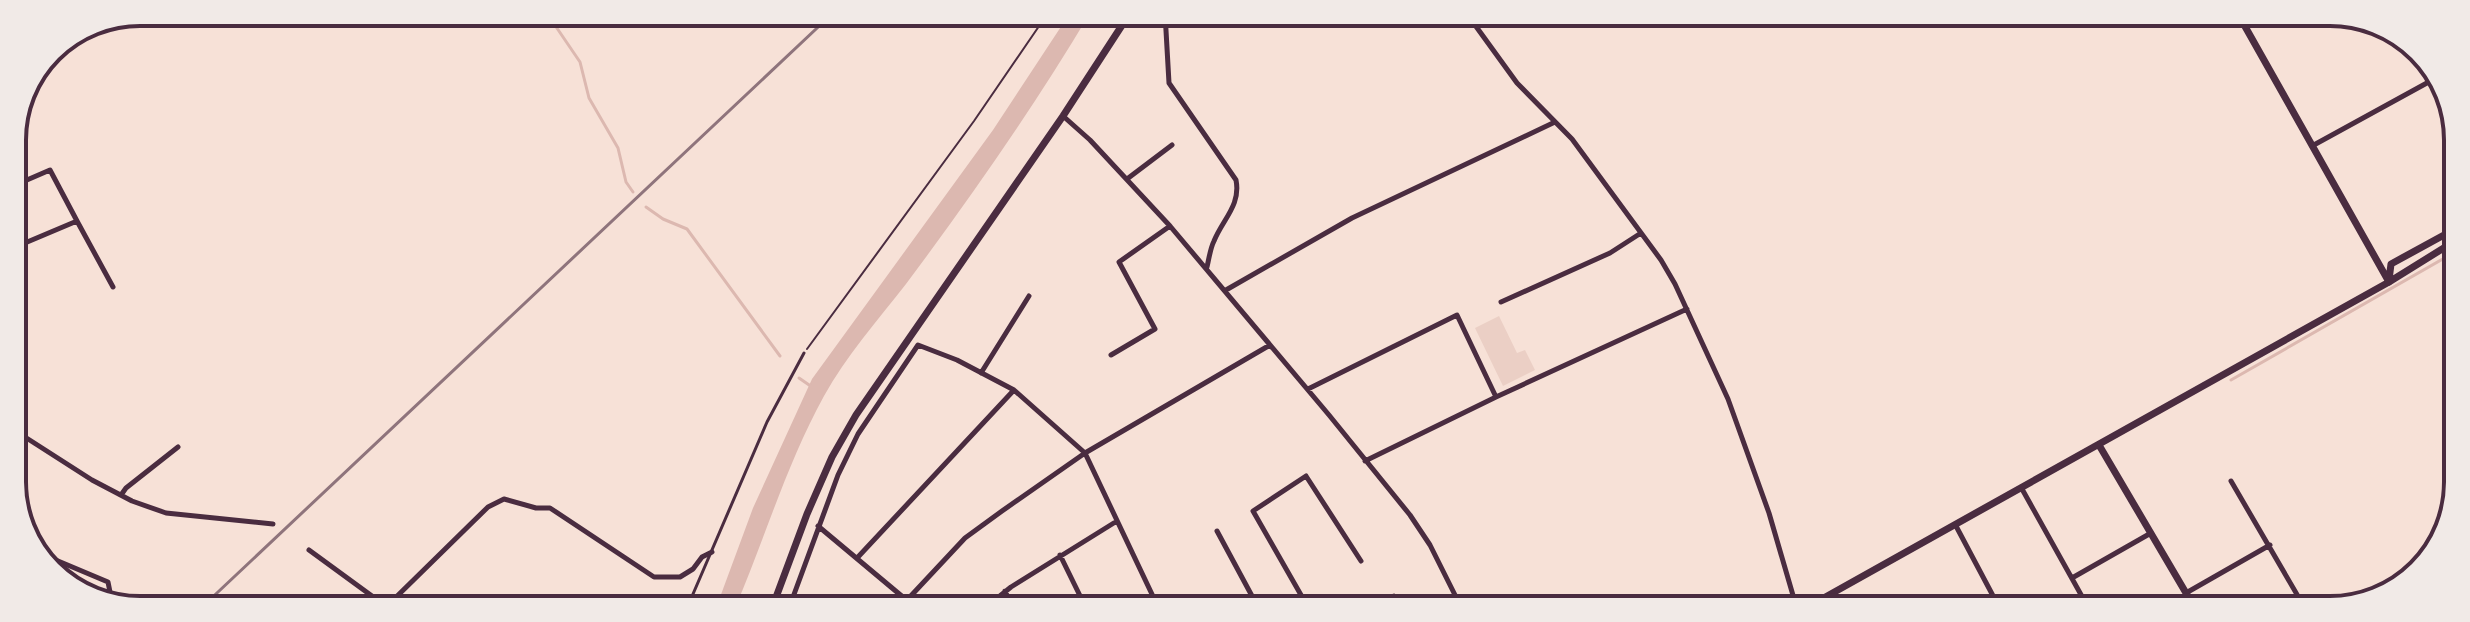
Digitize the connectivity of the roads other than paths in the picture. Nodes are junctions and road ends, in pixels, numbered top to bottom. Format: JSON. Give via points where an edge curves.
{"nodes":[{"id":1,"x":1122,"y":26,"type":"edge"},
{"id":2,"x":1166,"y":26,"type":"edge"},
{"id":3,"x":1476,"y":26,"type":"edge"},
{"id":4,"x":2245,"y":26,"type":"edge"},
{"id":5,"x":2427,"y":83,"type":"edge"},
{"id":6,"x":1063,"y":116,"type":"junction"},
{"id":7,"x":1555,"y":122,"type":"junction"},
{"id":8,"x":1172,"y":145,"type":"dead end"},
{"id":9,"x":2312,"y":146,"type":"junction"},
{"id":10,"x":1127,"y":179,"type":"junction"},
{"id":11,"x":26,"y":180,"type":"edge"},
{"id":12,"x":77,"y":221,"type":"junction"},
{"id":13,"x":1170,"y":226,"type":"junction"},
{"id":14,"x":1641,"y":233,"type":"junction"},
{"id":15,"x":2444,"y":235,"type":"edge"},
{"id":16,"x":26,"y":241,"type":"edge"},
{"id":17,"x":2444,"y":248,"type":"edge"},
{"id":18,"x":2391,"y":264,"type":"junction"},
{"id":19,"x":1207,"y":268,"type":"junction"},
{"id":20,"x":2382,"y":269,"type":"junction"},
{"id":21,"x":2389,"y":282,"type":"junction"},
{"id":22,"x":113,"y":287,"type":"dead end"},
{"id":23,"x":1226,"y":290,"type":"junction"},
{"id":24,"x":1029,"y":296,"type":"dead end"},
{"id":25,"x":1501,"y":302,"type":"dead end"},
{"id":26,"x":1687,"y":309,"type":"junction"},
{"id":27,"x":1270,"y":345,"type":"junction"},
{"id":28,"x":804,"y":353,"type":"road end"},
{"id":29,"x":1111,"y":355,"type":"dead end"},
{"id":30,"x":893,"y":359,"type":"junction"},
{"id":31,"x":903,"y":366,"type":"junction"},
{"id":32,"x":981,"y":373,"type":"junction"},
{"id":33,"x":1308,"y":389,"type":"junction"},
{"id":34,"x":1014,"y":390,"type":"junction"},
{"id":35,"x":1496,"y":397,"type":"junction"},
{"id":36,"x":26,"y":438,"type":"edge"},
{"id":37,"x":2099,"y":445,"type":"junction"},
{"id":38,"x":178,"y":447,"type":"dead end"},
{"id":39,"x":1085,"y":453,"type":"junction"},
{"id":40,"x":1365,"y":461,"type":"junction"},
{"id":41,"x":2231,"y":481,"type":"dead end"},
{"id":42,"x":2022,"y":489,"type":"junction"},
{"id":43,"x":121,"y":495,"type":"junction"},
{"id":44,"x":1117,"y":521,"type":"junction"},
{"id":45,"x":273,"y":524,"type":"dead end"},
{"id":46,"x":818,"y":526,"type":"junction"},
{"id":47,"x":1956,"y":526,"type":"junction"},
{"id":48,"x":1217,"y":531,"type":"dead end"},
{"id":49,"x":2151,"y":533,"type":"junction"},
{"id":50,"x":2270,"y":545,"type":"junction"},
{"id":51,"x":309,"y":550,"type":"dead end"},
{"id":52,"x":712,"y":552,"type":"junction"},
{"id":53,"x":1060,"y":555,"type":"junction"},
{"id":54,"x":858,"y":557,"type":"junction"},
{"id":55,"x":57,"y":561,"type":"edge"},
{"id":56,"x":1361,"y":561,"type":"dead end"},
{"id":57,"x":788,"y":569,"type":"junction"},
{"id":58,"x":801,"y":575,"type":"junction"},
{"id":59,"x":2072,"y":578,"type":"junction"},
{"id":60,"x":1005,"y":591,"type":"junction"},
{"id":61,"x":110,"y":592,"type":"edge"},
{"id":62,"x":2186,"y":593,"type":"junction"},
{"id":63,"x":372,"y":596,"type":"edge"},
{"id":64,"x":398,"y":596,"type":"edge"},
{"id":65,"x":692,"y":596,"type":"edge"},
{"id":66,"x":777,"y":596,"type":"edge"},
{"id":67,"x":793,"y":596,"type":"edge"},
{"id":68,"x":902,"y":596,"type":"edge"},
{"id":69,"x":911,"y":596,"type":"edge"},
{"id":70,"x":999,"y":596,"type":"edge"},
{"id":71,"x":1007,"y":596,"type":"edge"},
{"id":72,"x":1080,"y":596,"type":"edge"},
{"id":73,"x":1153,"y":596,"type":"edge"},
{"id":74,"x":1252,"y":596,"type":"edge"},
{"id":75,"x":1302,"y":596,"type":"edge"},
{"id":76,"x":1456,"y":596,"type":"edge"},
{"id":77,"x":1793,"y":596,"type":"edge"},
{"id":78,"x":1828,"y":596,"type":"edge"},
{"id":79,"x":1993,"y":596,"type":"edge"},
{"id":80,"x":2082,"y":596,"type":"edge"},
{"id":81,"x":2188,"y":596,"type":"edge"},
{"id":82,"x":2298,"y":596,"type":"edge"}],
"edges":[{"from":1,"to":6,"type":"main road"},
{"from":2,"to":19,"type":"street","via":[[1169,83],[1239,192],[1213,242]]},
{"from":3,"to":7,"type":"street","via":[[1517,83]]},
{"from":4,"to":9,"type":"main road"},
{"from":5,"to":9,"type":"street"},
{"from":6,"to":10,"type":"street"},
{"from":6,"to":30,"type":"main road"},
{"from":7,"to":14,"type":"street"},
{"from":7,"to":23,"type":"street","via":[[1352,218]]},
{"from":8,"to":10,"type":"street"},
{"from":9,"to":20,"type":"main road"},
{"from":10,"to":13,"type":"street"},
{"from":11,"to":12,"type":"street","via":[[50,170]]},
{"from":12,"to":16,"type":"street"},
{"from":12,"to":22,"type":"street"},
{"from":13,"to":19,"type":"street"},
{"from":13,"to":29,"type":"street","via":[[1119,262],[1155,329]]},
{"from":14,"to":25,"type":"street","via":[[1610,253]]},
{"from":14,"to":26,"type":"street"},
{"from":15,"to":18,"type":"main road"},
{"from":17,"to":21,"type":"main road"},
{"from":18,"to":20,"type":"main road"},
{"from":18,"to":21,"type":"main road"},
{"from":19,"to":23,"type":"street"},
{"from":20,"to":21,"type":"main road"},
{"from":21,"to":37,"type":"main road"},
{"from":23,"to":27,"type":"street"},
{"from":24,"to":32,"type":"street"},
{"from":26,"to":35,"type":"street"},
{"from":26,"to":77,"type":"street","via":[[1728,399]]},
{"from":27,"to":33,"type":"street"},
{"from":27,"to":39,"type":"street"},
{"from":28,"to":52,"type":"lane","via":[[767,422]]},
{"from":30,"to":31,"type":"street"},
{"from":30,"to":57,"type":"main road","via":[[832,457]]},
{"from":31,"to":32,"type":"street","via":[[918,345]]},
{"from":31,"to":46,"type":"street","via":[[858,434]]},
{"from":32,"to":34,"type":"street"},
{"from":33,"to":35,"type":"street","via":[[1457,315]]},
{"from":33,"to":40,"type":"street"},
{"from":34,"to":39,"type":"street"},
{"from":34,"to":54,"type":"street"},
{"from":35,"to":40,"type":"street"},
{"from":36,"to":43,"type":"street"},
{"from":37,"to":42,"type":"main road"},
{"from":37,"to":49,"type":"main road"},
{"from":38,"to":43,"type":"street"},
{"from":39,"to":44,"type":"street"},
{"from":39,"to":69,"type":"street","via":[[965,538]]},
{"from":40,"to":76,"type":"street","via":[[1410,515]]},
{"from":41,"to":50,"type":"street"},
{"from":42,"to":47,"type":"main road"},
{"from":42,"to":59,"type":"street"},
{"from":43,"to":45,"type":"street","via":[[166,513]]},
{"from":44,"to":53,"type":"street"},
{"from":44,"to":73,"type":"street"},
{"from":46,"to":54,"type":"street"},
{"from":46,"to":58,"type":"street"},
{"from":47,"to":78,"type":"main road"},
{"from":47,"to":79,"type":"street"},
{"from":48,"to":74,"type":"street"},
{"from":49,"to":59,"type":"street"},
{"from":49,"to":62,"type":"main road"},
{"from":50,"to":62,"type":"street"},
{"from":50,"to":82,"type":"street"},
{"from":51,"to":63,"type":"street"},
{"from":52,"to":64,"type":"street","via":[[680,577],[654,577],[550,508],[504,499],[488,507]]},
{"from":52,"to":65,"type":"lane"},
{"from":53,"to":60,"type":"street"},
{"from":53,"to":72,"type":"street"},
{"from":54,"to":68,"type":"street"},
{"from":55,"to":61,"type":"street","via":[[108,582]]},
{"from":56,"to":75,"type":"street","via":[[1306,476],[1253,511]]},
{"from":57,"to":58,"type":"street"},
{"from":57,"to":66,"type":"main road"},
{"from":58,"to":67,"type":"street"},
{"from":59,"to":80,"type":"street"},
{"from":60,"to":70,"type":"street"},
{"from":60,"to":71,"type":"street"},
{"from":62,"to":81,"type":"main road"}]}
